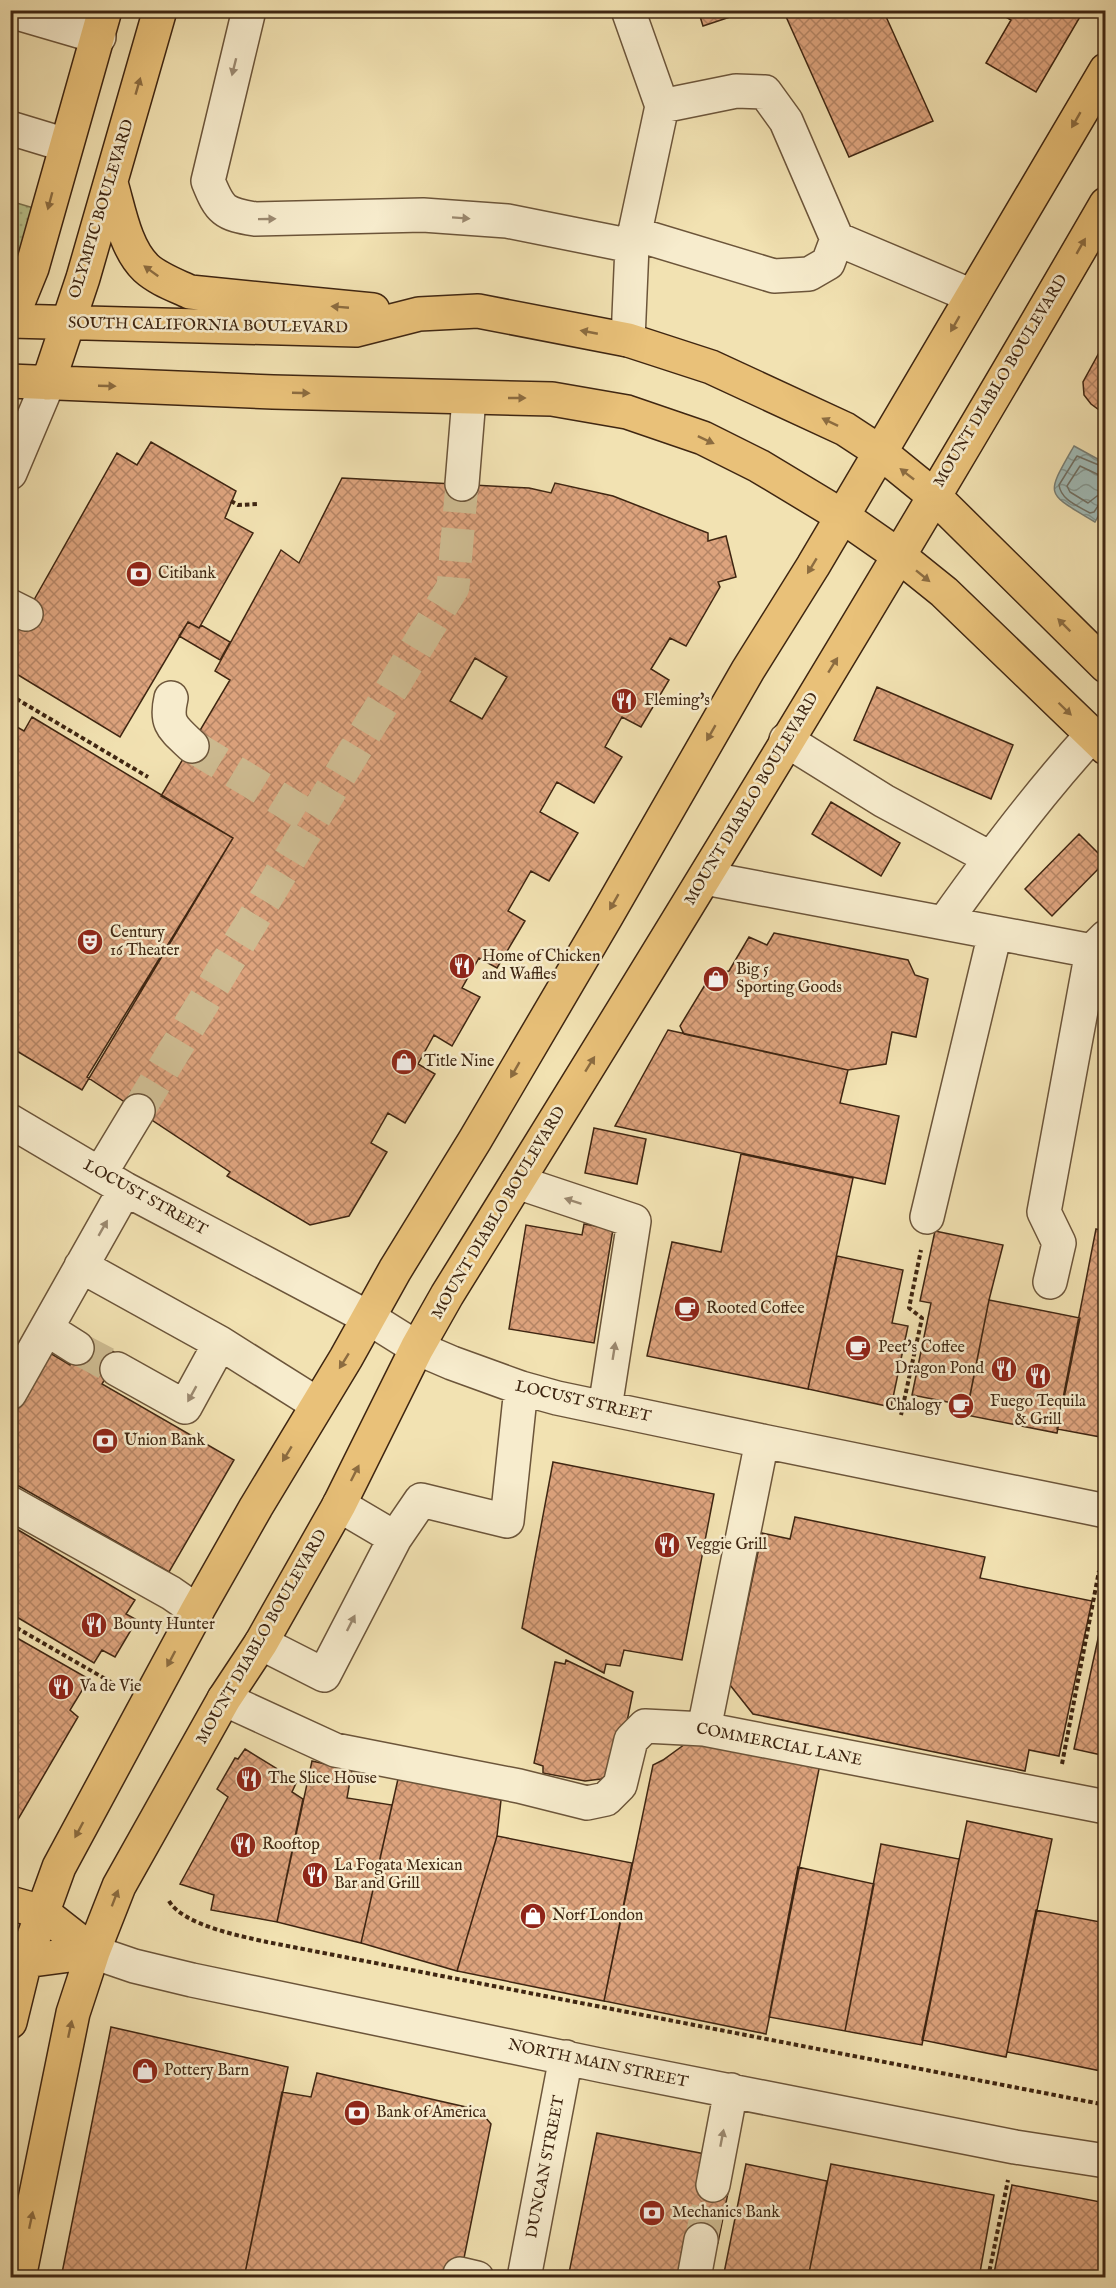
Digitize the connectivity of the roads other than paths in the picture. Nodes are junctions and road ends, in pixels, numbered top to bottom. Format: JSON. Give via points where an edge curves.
{"nodes":[{"id":1,"x":160,"y":10,"type":"edge"},
{"id":2,"x":249,"y":10,"type":"edge"},
{"id":3,"x":628,"y":10,"type":"edge"},
{"id":4,"x":10,"y":12,"type":"edge"},
{"id":5,"x":102,"y":24,"type":"edge"},
{"id":6,"x":1106,"y":70,"type":"edge"},
{"id":7,"x":662,"y":106,"type":"junction"},
{"id":8,"x":10,"y":128,"type":"edge"},
{"id":9,"x":66,"y":145,"type":"junction"},
{"id":10,"x":111,"y":183,"type":"junction"},
{"id":11,"x":1106,"y":204,"type":"edge"},
{"id":12,"x":837,"y":239,"type":"junction"},
{"id":13,"x":633,"y":240,"type":"junction"},
{"id":14,"x":972,"y":296,"type":"junction"},
{"id":15,"x":419,"y":314,"type":"junction"},
{"id":16,"x":11,"y":321,"type":"edge"},
{"id":17,"x":68,"y":322,"type":"junction"},
{"id":18,"x":628,"y":340,"type":"junction"},
{"id":19,"x":10,"y":381,"type":"edge"},
{"id":20,"x":48,"y":383,"type":"junction"},
{"id":21,"x":469,"y":398,"type":"junction"},
{"id":22,"x":880,"y":452,"type":"junction"},
{"id":23,"x":10,"y":473,"type":"edge"},
{"id":24,"x":462,"y":484,"type":"tunnel mouth"},
{"id":25,"x":933,"y":495,"type":"junction"},
{"id":26,"x":842,"y":516,"type":"junction"},
{"id":27,"x":898,"y":555,"type":"junction"},
{"id":28,"x":1106,"y":666,"type":"edge"},
{"id":29,"x":171,"y":698,"type":"dead end"},
{"id":30,"x":786,"y":740,"type":"junction"},
{"id":31,"x":1099,"y":741,"type":"edge"},
{"id":32,"x":192,"y":746,"type":"tunnel mouth"},
{"id":33,"x":990,"y":858,"type":"junction"},
{"id":34,"x":705,"y":878,"type":"junction"},
{"id":35,"x":944,"y":923,"type":"junction"},
{"id":36,"x":995,"y":933,"type":"junction"},
{"id":37,"x":1099,"y":944,"type":"edge"},
{"id":38,"x":138,"y":1110,"type":"tunnel mouth"},
{"id":39,"x":10,"y":1121,"type":"edge"},
{"id":40,"x":112,"y":1182,"type":"junction"},
{"id":41,"x":517,"y":1182,"type":"junction"},
{"id":42,"x":927,"y":1217,"type":"road end"},
{"id":43,"x":81,"y":1266,"type":"junction"},
{"id":44,"x":1050,"y":1282,"type":"dead end"},
{"id":45,"x":369,"y":1318,"type":"junction"},
{"id":46,"x":47,"y":1329,"type":"junction"},
{"id":47,"x":220,"y":1343,"type":"junction"},
{"id":48,"x":77,"y":1348,"type":"tunnel mouth"},
{"id":49,"x":417,"y":1348,"type":"junction"},
{"id":50,"x":117,"y":1369,"type":"tunnel mouth"},
{"id":51,"x":521,"y":1388,"type":"junction"},
{"id":52,"x":10,"y":1393,"type":"edge"},
{"id":53,"x":316,"y":1404,"type":"junction"},
{"id":54,"x":605,"y":1408,"type":"junction"},
{"id":55,"x":762,"y":1441,"type":"junction"},
{"id":56,"x":10,"y":1503,"type":"edge"},
{"id":57,"x":339,"y":1505,"type":"junction"},
{"id":58,"x":1106,"y":1511,"type":"edge"},
{"id":59,"x":394,"y":1538,"type":"junction"},
{"id":60,"x":197,"y":1611,"type":"junction"},
{"id":61,"x":261,"y":1643,"type":"junction"},
{"id":62,"x":224,"y":1700,"type":"junction"},
{"id":63,"x":705,"y":1728,"type":"junction"},
{"id":64,"x":1106,"y":1807,"type":"edge"},
{"id":65,"x":10,"y":1903,"type":"edge"},
{"id":66,"x":42,"y":1912,"type":"junction"},
{"id":67,"x":93,"y":1952,"type":"junction"},
{"id":68,"x":18,"y":1958,"type":"edge"},
{"id":69,"x":10,"y":2022,"type":"edge"},
{"id":70,"x":566,"y":2057,"type":"junction"},
{"id":71,"x":731,"y":2090,"type":"junction"},
{"id":72,"x":1106,"y":2161,"type":"edge"},
{"id":73,"x":713,"y":2185,"type":"tunnel mouth"},
{"id":74,"x":701,"y":2240,"type":"tunnel mouth"},
{"id":75,"x":19,"y":2277,"type":"edge"},
{"id":76,"x":524,"y":2277,"type":"edge"},
{"id":77,"x":694,"y":2277,"type":"edge"}],
"edges":[{"from":10,"to":1,"type":"main road","name":"OLYMPIC BOULEVARD","one_way":true},
{"from":2,"to":13,"type":"street","one_way":true,"via":[[208,181],[216,201],[231,215],[255,219],[434,216]]},
{"from":3,"to":7,"type":"street"},
{"from":4,"to":5,"type":"street"},
{"from":5,"to":9,"type":"main road"},
{"from":6,"to":14,"type":"main road","one_way":true},
{"from":7,"to":12,"type":"street","via":[[736,91],[765,93],[786,121]]},
{"from":7,"to":13,"type":"street"},
{"from":8,"to":9,"type":"street"},
{"from":9,"to":16,"type":"main road","one_way":true,"via":[[32,268]]},
{"from":15,"to":10,"type":"main road","one_way":true,"via":[[190,292],[155,275],[128,244]]},
{"from":10,"to":17,"type":"main road","name":"OLYMPIC BOULEVARD"},
{"from":25,"to":11,"type":"main road","name":"MOUNT DIABLO BOULEVARD","one_way":true},
{"from":12,"to":13,"type":"street","via":[[828,263],[809,274],[774,276]]},
{"from":12,"to":14,"type":"street"},
{"from":13,"to":18,"type":"street"},
{"from":14,"to":22,"type":"main road","one_way":true},
{"from":15,"to":17,"type":"main road","name":"SOUTH CALIFORNIA BOULEVARD","via":[[356,330]]},
{"from":18,"to":15,"type":"main road","name":"SOUTH CALIFORNIA BOULEVARD","one_way":true,"via":[[477,311]]},
{"from":16,"to":17,"type":"main road","name":"SOUTH CALIFORNIA BOULEVARD"},
{"from":17,"to":20,"type":"main road","name":"OLYMPIC BOULEVARD"},
{"from":22,"to":18,"type":"main road","name":"SOUTH CALIFORNIA BOULEVARD","one_way":true,"via":[[845,429],[711,367]]},
{"from":19,"to":20,"type":"main road"},
{"from":20,"to":21,"type":"main road","one_way":true},
{"from":20,"to":23,"type":"street","name":"OLYMPIC BOULEVARD"},
{"from":21,"to":24,"type":"street"},
{"from":21,"to":26,"type":"main road","one_way":true,"via":[[552,399],[627,412],[702,438],[759,466]]},
{"from":25,"to":22,"type":"main road","name":"SOUTH CALIFORNIA BOULEVARD","one_way":true},
{"from":22,"to":26,"type":"main road"},
{"from":25,"to":27,"type":"main road","name":"MOUNT DIABLO BOULEVARD"},
{"from":28,"to":25,"type":"main road","name":"SOUTH CALIFORNIA BOULEVARD","one_way":true},
{"from":26,"to":27,"type":"main road"},
{"from":26,"to":45,"type":"main road","one_way":true,"via":[[748,669]]},
{"from":30,"to":27,"type":"main road","name":"MOUNT DIABLO BOULEVARD","one_way":true},
{"from":27,"to":31,"type":"main road","one_way":true,"via":[[944,592]]},
{"from":29,"to":32,"type":"street","via":[[167,715],[173,728]]},
{"from":30,"to":33,"type":"street","via":[[884,801]]},
{"from":30,"to":34,"type":"main road","name":"MOUNT DIABLO BOULEVARD"},
{"from":31,"to":33,"type":"street","via":[[1057,773]]},
{"from":33,"to":35,"type":"street"},
{"from":34,"to":35,"type":"street"},
{"from":41,"to":34,"type":"main road","name":"MOUNT DIABLO BOULEVARD","one_way":true},
{"from":35,"to":36,"type":"street"},
{"from":36,"to":37,"type":"street"},
{"from":36,"to":42,"type":"street"},
{"from":37,"to":44,"type":"street","via":[[1044,1212],[1059,1243]]},
{"from":38,"to":40,"type":"street"},
{"from":39,"to":40,"type":"street","name":"LOCUST STREET"},
{"from":43,"to":40,"type":"street","one_way":true},
{"from":40,"to":45,"type":"street","name":"LOCUST STREET"},
{"from":41,"to":49,"type":"main road","name":"MOUNT DIABLO BOULEVARD"},
{"from":54,"to":41,"type":"street","one_way":true,"via":[[634,1221]]},
{"from":43,"to":46,"type":"street"},
{"from":43,"to":47,"type":"street"},
{"from":45,"to":49,"type":"street","name":"LOCUST STREET"},
{"from":45,"to":53,"type":"main road","one_way":true},
{"from":46,"to":48,"type":"street"},
{"from":46,"to":52,"type":"street"},
{"from":47,"to":50,"type":"street","one_way":true,"via":[[185,1407]]},
{"from":47,"to":53,"type":"street"},
{"from":49,"to":51,"type":"street","name":"LOCUST STREET"},
{"from":57,"to":49,"type":"main road","name":"MOUNT DIABLO BOULEVARD","one_way":true},
{"from":51,"to":54,"type":"street","name":"LOCUST STREET"},
{"from":51,"to":59,"type":"street","via":[[507,1521],[421,1500]]},
{"from":53,"to":60,"type":"main road","one_way":true},
{"from":54,"to":55,"type":"street","name":"LOCUST STREET"},
{"from":55,"to":58,"type":"street","name":"LOCUST STREET"},
{"from":55,"to":63,"type":"street","via":[[729,1650]]},
{"from":56,"to":60,"type":"street"},
{"from":57,"to":59,"type":"street"},
{"from":57,"to":61,"type":"main road","name":"MOUNT DIABLO BOULEVARD"},
{"from":61,"to":59,"type":"street","one_way":true,"via":[[324,1675]]},
{"from":60,"to":66,"type":"main road","one_way":true,"via":[[59,1867]]},
{"from":61,"to":62,"type":"main road","name":"MOUNT DIABLO BOULEVARD"},
{"from":62,"to":63,"type":"street","name":"COMMERCIAL LANE","via":[[335,1750],[587,1803],[606,1799],[620,1785],[632,1740],[645,1726]]},
{"from":67,"to":62,"type":"main road","name":"MOUNT DIABLO BOULEVARD","one_way":true,"via":[[119,1886]]},
{"from":63,"to":64,"type":"street","name":"COMMERCIAL LANE"},
{"from":65,"to":66,"type":"main road"},
{"from":66,"to":67,"type":"main road"},
{"from":66,"to":68,"type":"main road"},
{"from":67,"to":68,"type":"main road"},
{"from":67,"to":70,"type":"street","name":"NORTH MAIN STREET","via":[[192,1980]]},
{"from":75,"to":67,"type":"main road","name":"MOUNT DIABLO BOULEVARD","one_way":true,"via":[[74,2013]]},
{"from":68,"to":69,"type":"main road"},
{"from":70,"to":71,"type":"street","name":"NORTH MAIN STREET"},
{"from":70,"to":76,"type":"street","name":"DUNCAN STREET"},
{"from":71,"to":72,"type":"street","name":"NORTH MAIN STREET","via":[[1015,2147]]},
{"from":73,"to":71,"type":"street","one_way":true},
{"from":74,"to":77,"type":"street"}]}
